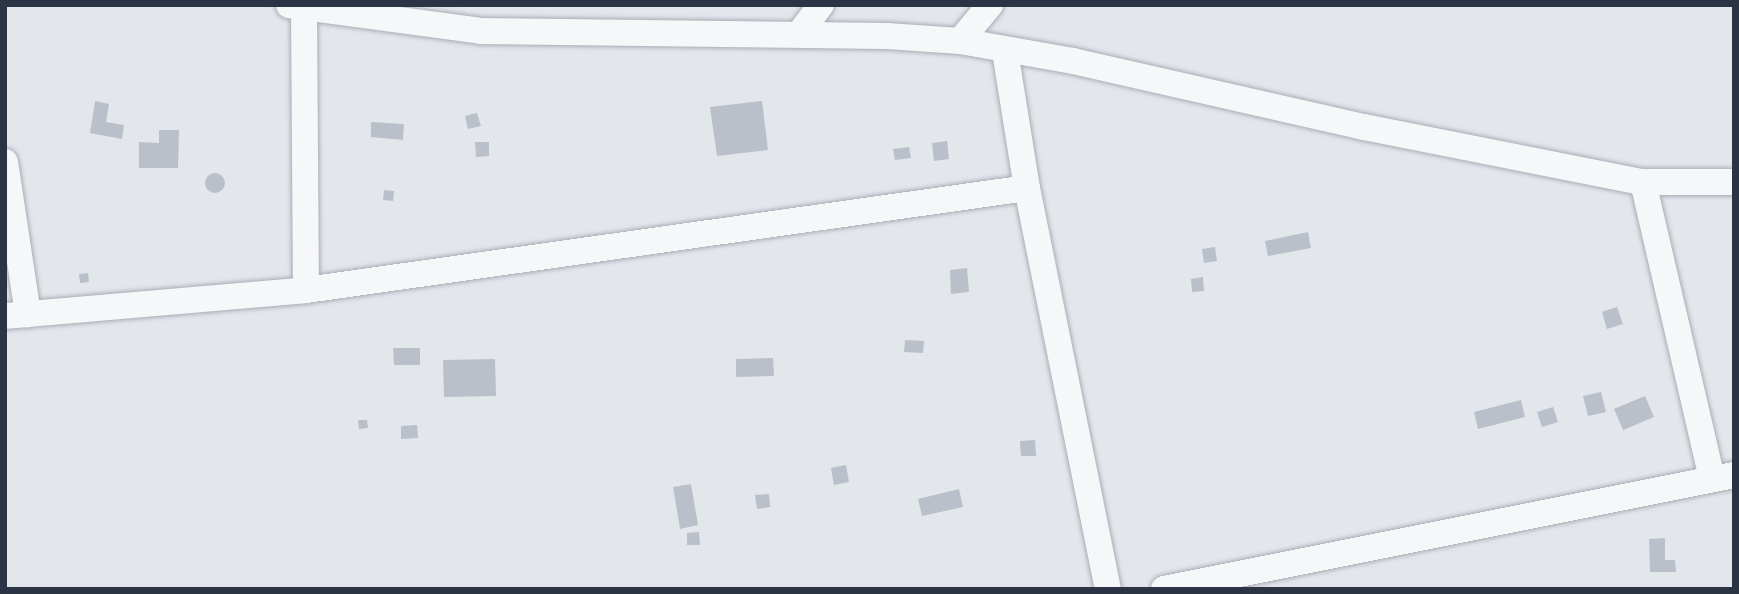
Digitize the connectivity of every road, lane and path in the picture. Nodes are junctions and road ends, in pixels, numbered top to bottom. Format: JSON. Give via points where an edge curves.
{"nodes":[{"id":1,"x":821,"y":5,"type":"edge"},
{"id":2,"x":990,"y":5,"type":"edge"},
{"id":3,"x":297,"y":7,"type":"edge"},
{"id":4,"x":394,"y":12,"type":"edge"},
{"id":5,"x":799,"y":34,"type":"junction"},
{"id":6,"x":960,"y":41,"type":"junction"},
{"id":7,"x":1005,"y":51,"type":"junction"},
{"id":8,"x":5,"y":162,"type":"edge"},
{"id":9,"x":1643,"y":182,"type":"junction"},
{"id":10,"x":1734,"y":183,"type":"edge"},
{"id":11,"x":1027,"y":188,"type":"junction"},
{"id":12,"x":306,"y":290,"type":"junction"},
{"id":13,"x":16,"y":315,"type":"edge"},
{"id":14,"x":1723,"y":476,"type":"edge"},
{"id":15,"x":1108,"y":589,"type":"edge"},
{"id":16,"x":1164,"y":589,"type":"edge"}],
"edges":[{"from":1,"to":5,"type":"street"},
{"from":2,"to":6,"type":"street"},
{"from":3,"to":4,"type":"street"},
{"from":3,"to":12,"type":"street"},
{"from":4,"to":5,"type":"street","via":[[481,31]]},
{"from":5,"to":6,"type":"street"},
{"from":6,"to":7,"type":"street"},
{"from":7,"to":9,"type":"street","via":[[1073,61],[1364,127]]},
{"from":7,"to":11,"type":"street"},
{"from":8,"to":13,"type":"street"},
{"from":9,"to":10,"type":"street"},
{"from":9,"to":14,"type":"street"},
{"from":11,"to":12,"type":"street"},
{"from":11,"to":15,"type":"street"},
{"from":12,"to":13,"type":"street"},
{"from":14,"to":16,"type":"street"}]}
